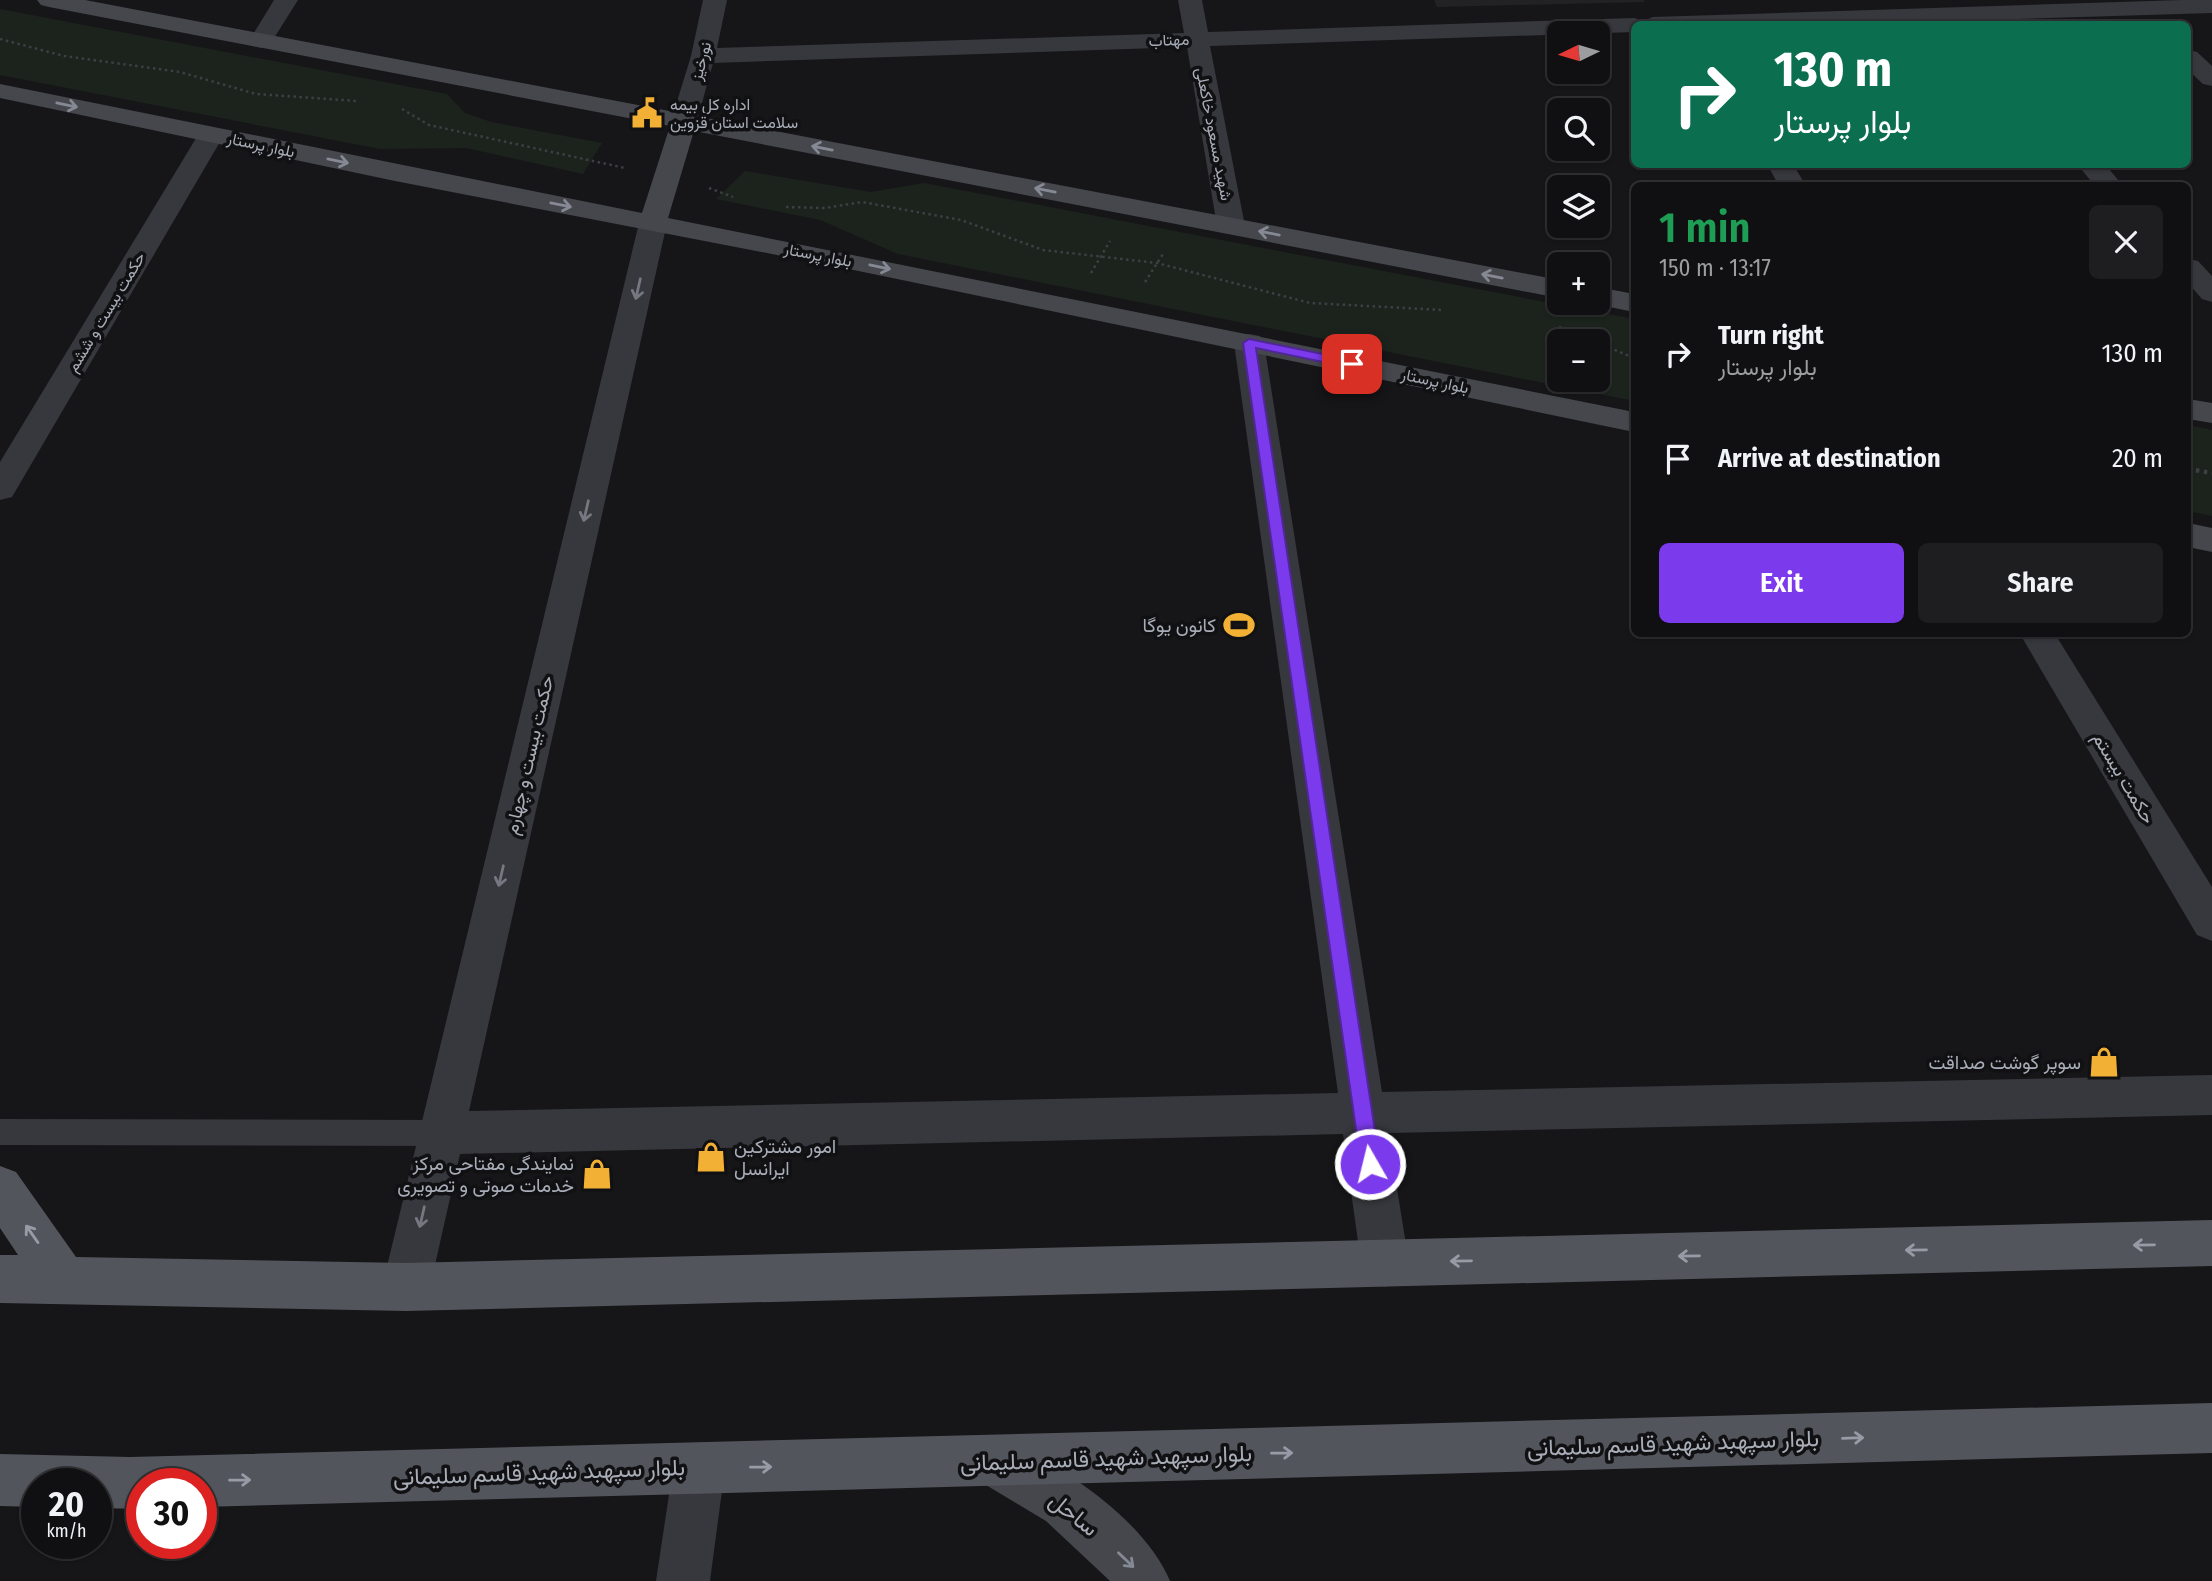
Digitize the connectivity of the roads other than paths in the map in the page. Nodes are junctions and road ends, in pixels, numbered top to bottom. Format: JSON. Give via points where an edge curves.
{"nodes":[{"id":1,"x":48,"y":0,"type":"edge"},
{"id":2,"x":286,"y":0,"type":"edge"},
{"id":3,"x":715,"y":0,"type":"edge"},
{"id":4,"x":1190,"y":0,"type":"edge"},
{"id":5,"x":1683,"y":0,"type":"edge"},
{"id":6,"x":2084,"y":5,"type":"edge"},
{"id":7,"x":2212,"y":6,"type":"edge"},
{"id":8,"x":2143,"y":17,"type":"edge"},
{"id":9,"x":1694,"y":21,"type":"edge"},
{"id":10,"x":1756,"y":21,"type":"edge"},
{"id":11,"x":1631,"y":25,"type":"edge"},
{"id":12,"x":1196,"y":40,"type":"junction"},
{"id":13,"x":261,"y":41,"type":"junction"},
{"id":14,"x":703,"y":56,"type":"junction"},
{"id":15,"x":2191,"y":60,"type":"edge"},
{"id":16,"x":2212,"y":79,"type":"edge"},
{"id":17,"x":0,"y":91,"type":"edge"},
{"id":18,"x":684,"y":121,"type":"junction"},
{"id":19,"x":211,"y":135,"type":"junction"},
{"id":20,"x":2094,"y":168,"type":"edge"},
{"id":21,"x":2106,"y":182,"type":"edge"},
{"id":22,"x":653,"y":223,"type":"junction"},
{"id":23,"x":1231,"y":226,"type":"junction"},
{"id":24,"x":2191,"y":270,"type":"edge"},
{"id":25,"x":1547,"y":287,"type":"edge"},
{"id":26,"x":2212,"y":293,"type":"edge"},
{"id":27,"x":1610,"y":298,"type":"edge"},
{"id":28,"x":1631,"y":302,"type":"edge"},
{"id":29,"x":1249,"y":343,"type":"junction"},
{"id":30,"x":2191,"y":410,"type":"edge"},
{"id":31,"x":2212,"y":413,"type":"edge"},
{"id":32,"x":1631,"y":421,"type":"edge"},
{"id":33,"x":0,"y":489,"type":"edge"},
{"id":34,"x":2191,"y":536,"type":"edge"},
{"id":35,"x":2212,"y":540,"type":"edge"},
{"id":36,"x":2039,"y":637,"type":"edge"},
{"id":37,"x":2212,"y":923,"type":"edge"},
{"id":38,"x":2212,"y":1095,"type":"edge"},
{"id":39,"x":1363,"y":1114,"type":"junction"},
{"id":40,"x":0,"y":1132,"type":"edge"},
{"id":41,"x":442,"y":1133,"type":"junction"},
{"id":42,"x":0,"y":1188,"type":"edge"},
{"id":43,"x":2212,"y":1243,"type":"edge"},
{"id":44,"x":1385,"y":1263,"type":"junction"},
{"id":45,"x":0,"y":1279,"type":"edge"},
{"id":46,"x":64,"y":1281,"type":"junction"},
{"id":47,"x":406,"y":1287,"type":"junction"},
{"id":48,"x":2212,"y":1428,"type":"edge"},
{"id":49,"x":994,"y":1461,"type":"junction"},
{"id":50,"x":699,"y":1468,"type":"junction"},
{"id":51,"x":0,"y":1480,"type":"edge"},
{"id":52,"x":683,"y":1581,"type":"edge"},
{"id":53,"x":1143,"y":1581,"type":"edge"}],
"edges":[{"from":1,"to":13,"type":"street"},
{"from":2,"to":13,"type":"street"},
{"from":3,"to":14,"type":"street","name":"نورخیز"},
{"from":4,"to":12,"type":"street","name":"شهید مسعود خاکعلی"},
{"from":5,"to":9,"type":"street"},
{"from":6,"to":8,"type":"street"},
{"from":6,"to":10,"type":"street"},
{"from":7,"to":8,"type":"street"},
{"from":11,"to":12,"type":"street","name":"مهتاب"},
{"from":12,"to":14,"type":"street","name":"مهتاب"},
{"from":12,"to":23,"type":"street","name":"شهید مسعود خاکعلی"},
{"from":13,"to":18,"type":"street"},
{"from":14,"to":18,"type":"street","name":"نورخیز"},
{"from":15,"to":16,"type":"street"},
{"from":17,"to":19,"type":"street","name":"بلوار پرستار","one_way":true},
{"from":18,"to":22,"type":"street"},
{"from":23,"to":18,"type":"street","one_way":true},
{"from":19,"to":22,"type":"street","name":"بلوار پرستار","one_way":true},
{"from":19,"to":33,"type":"street","name":"حکمت بیست و ششم"},
{"from":20,"to":21,"type":"street"},
{"from":22,"to":29,"type":"street","name":"بلوار پرستار","one_way":true},
{"from":22,"to":41,"type":"street","name":"حکمت بیست و چهارم","one_way":true},
{"from":25,"to":23,"type":"street","one_way":true},
{"from":24,"to":26,"type":"street"},
{"from":27,"to":28,"type":"street"},
{"from":29,"to":32,"type":"street","name":"بلوار پرستار"},
{"from":29,"to":39,"type":"street"},
{"from":30,"to":31,"type":"street"},
{"from":34,"to":35,"type":"street"},
{"from":36,"to":37,"type":"street","name":"حکمت بیستم"},
{"from":38,"to":39,"type":"street"},
{"from":39,"to":41,"type":"street"},
{"from":39,"to":44,"type":"street"},
{"from":40,"to":41,"type":"lane"},
{"from":41,"to":47,"type":"street","name":"حکمت بیست و چهارم","one_way":true},
{"from":46,"to":42,"type":"main road","one_way":true},
{"from":43,"to":44,"type":"main road","one_way":true},
{"from":44,"to":47,"type":"main road"},
{"from":45,"to":46,"type":"main road"},
{"from":46,"to":47,"type":"main road"},
{"from":49,"to":48,"type":"main road","name":"بلوار سپهبد شهید قاسم سلیمانی","one_way":true},
{"from":50,"to":49,"type":"main road","name":"بلوار سپهبد شهید قاسم سلیمانی","one_way":true},
{"from":49,"to":53,"type":"street","name":"ساحل","one_way":true,"via":[[1065,1502]]},
{"from":51,"to":50,"type":"main road","name":"بلوار سپهبد شهید قاسم سلیمانی","one_way":true,"via":[[130,1483]]},
{"from":50,"to":52,"type":"street"}]}
